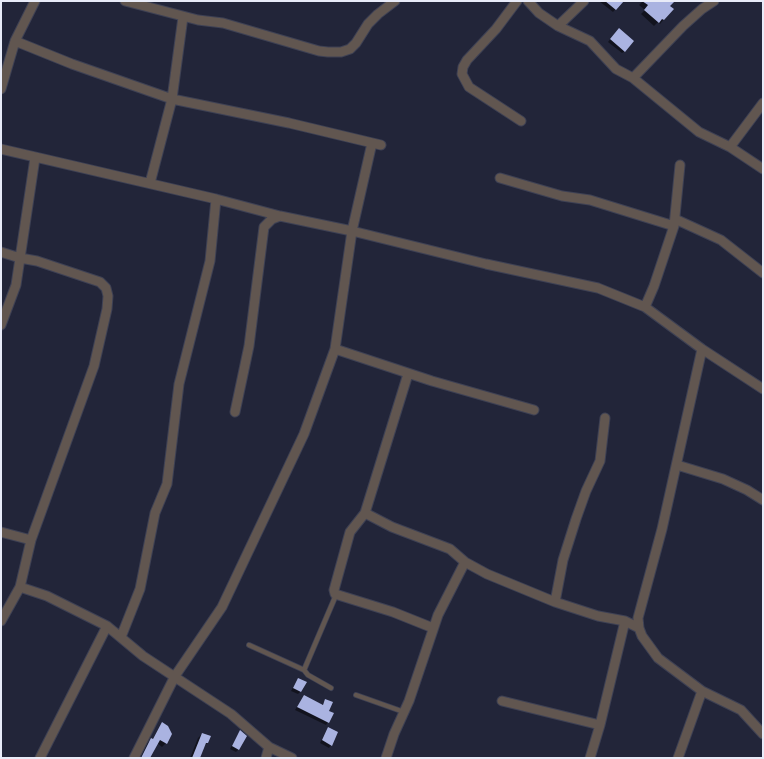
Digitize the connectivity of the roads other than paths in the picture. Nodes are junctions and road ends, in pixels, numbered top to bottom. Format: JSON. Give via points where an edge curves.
{"nodes":[{"id":1,"x":35,"y":1,"type":"edge"},
{"id":2,"x":125,"y":1,"type":"edge"},
{"id":3,"x":395,"y":1,"type":"edge"},
{"id":4,"x":517,"y":1,"type":"edge"},
{"id":5,"x":528,"y":1,"type":"edge"},
{"id":6,"x":584,"y":1,"type":"edge"},
{"id":7,"x":714,"y":1,"type":"edge"},
{"id":8,"x":183,"y":17,"type":"junction"},
{"id":9,"x":558,"y":26,"type":"junction"},
{"id":10,"x":14,"y":41,"type":"junction"},
{"id":11,"x":633,"y":78,"type":"junction"},
{"id":12,"x":1,"y":89,"type":"edge"},
{"id":13,"x":172,"y":99,"type":"junction"},
{"id":14,"x":763,"y":103,"type":"edge"},
{"id":15,"x":521,"y":121,"type":"dead end"},
{"id":16,"x":372,"y":142,"type":"junction"},
{"id":17,"x":382,"y":145,"type":"dead end"},
{"id":18,"x":730,"y":147,"type":"junction"},
{"id":19,"x":1,"y":149,"type":"edge"},
{"id":20,"x":35,"y":158,"type":"junction"},
{"id":21,"x":680,"y":165,"type":"dead end"},
{"id":22,"x":763,"y":169,"type":"edge"},
{"id":23,"x":500,"y":178,"type":"dead end"},
{"id":24,"x":150,"y":183,"type":"junction"},
{"id":25,"x":216,"y":199,"type":"junction"},
{"id":26,"x":280,"y":216,"type":"junction"},
{"id":27,"x":675,"y":222,"type":"junction"},
{"id":28,"x":352,"y":231,"type":"junction"},
{"id":29,"x":1,"y":252,"type":"edge"},
{"id":30,"x":20,"y":258,"type":"junction"},
{"id":31,"x":763,"y":273,"type":"edge"},
{"id":32,"x":645,"y":307,"type":"junction"},
{"id":33,"x":1,"y":325,"type":"edge"},
{"id":34,"x":335,"y":349,"type":"junction"},
{"id":35,"x":702,"y":349,"type":"junction"},
{"id":36,"x":408,"y":374,"type":"junction"},
{"id":37,"x":763,"y":389,"type":"edge"},
{"id":38,"x":534,"y":410,"type":"dead end"},
{"id":39,"x":235,"y":412,"type":"dead end"},
{"id":40,"x":605,"y":418,"type":"dead end"},
{"id":41,"x":677,"y":465,"type":"junction"},
{"id":42,"x":763,"y":500,"type":"edge"},
{"id":43,"x":365,"y":513,"type":"junction"},
{"id":44,"x":1,"y":532,"type":"edge"},
{"id":45,"x":31,"y":540,"type":"junction"},
{"id":46,"x":465,"y":562,"type":"junction"},
{"id":47,"x":20,"y":587,"type":"junction"},
{"id":48,"x":336,"y":595,"type":"junction"},
{"id":49,"x":555,"y":602,"type":"junction"},
{"id":50,"x":1,"y":621,"type":"edge"},
{"id":51,"x":625,"y":621,"type":"junction"},
{"id":52,"x":107,"y":626,"type":"junction"},
{"id":53,"x":432,"y":628,"type":"junction"},
{"id":54,"x":638,"y":628,"type":"junction"},
{"id":55,"x":121,"y":637,"type":"junction"},
{"id":56,"x":249,"y":645,"type":"dead end"},
{"id":57,"x":304,"y":670,"type":"junction"},
{"id":58,"x":174,"y":676,"type":"junction"},
{"id":59,"x":331,"y":688,"type":"dead end"},
{"id":60,"x":702,"y":691,"type":"junction"},
{"id":61,"x":356,"y":695,"type":"dead end"},
{"id":62,"x":502,"y":701,"type":"dead end"},
{"id":63,"x":404,"y":712,"type":"junction"},
{"id":64,"x":600,"y":725,"type":"junction"},
{"id":65,"x":763,"y":734,"type":"edge"},
{"id":66,"x":269,"y":748,"type":"junction"},
{"id":67,"x":40,"y":758,"type":"edge"},
{"id":68,"x":134,"y":758,"type":"edge"},
{"id":69,"x":266,"y":758,"type":"edge"},
{"id":70,"x":292,"y":758,"type":"edge"},
{"id":71,"x":386,"y":758,"type":"edge"},
{"id":72,"x":590,"y":758,"type":"edge"},
{"id":73,"x":678,"y":758,"type":"edge"}],
"edges":[{"from":1,"to":10,"type":"street"},
{"from":2,"to":8,"type":"street"},
{"from":3,"to":8,"type":"street","via":[[373,19],[350,49],[341,52],[319,51],[223,22]]},
{"from":4,"to":15,"type":"street","via":[[496,29],[467,60],[462,74],[470,87]]},
{"from":5,"to":9,"type":"street","via":[[539,13]]},
{"from":6,"to":9,"type":"street"},
{"from":7,"to":11,"type":"street","via":[[683,26]]},
{"from":8,"to":13,"type":"street"},
{"from":9,"to":11,"type":"street","via":[[590,41],[616,69]]},
{"from":10,"to":12,"type":"street"},
{"from":10,"to":13,"type":"street"},
{"from":11,"to":18,"type":"street","via":[[699,132]]},
{"from":13,"to":16,"type":"street"},
{"from":13,"to":24,"type":"street"},
{"from":14,"to":18,"type":"street"},
{"from":16,"to":17,"type":"street"},
{"from":16,"to":28,"type":"street"},
{"from":18,"to":22,"type":"street"},
{"from":19,"to":20,"type":"street"},
{"from":20,"to":24,"type":"street"},
{"from":20,"to":30,"type":"street"},
{"from":21,"to":27,"type":"street"},
{"from":23,"to":27,"type":"street","via":[[562,196],[590,200]]},
{"from":24,"to":25,"type":"street"},
{"from":25,"to":26,"type":"street"},
{"from":25,"to":55,"type":"street","via":[[210,261],[179,384],[167,484],[155,513],[140,589]]},
{"from":26,"to":28,"type":"street"},
{"from":26,"to":39,"type":"street","via":[[272,219],[264,227],[249,346]]},
{"from":27,"to":31,"type":"street","via":[[721,240]]},
{"from":27,"to":32,"type":"street"},
{"from":28,"to":32,"type":"street","via":[[598,288]]},
{"from":28,"to":34,"type":"street"},
{"from":29,"to":30,"type":"street"},
{"from":30,"to":33,"type":"street","via":[[16,285]]},
{"from":30,"to":45,"type":"street","via":[[37,261],[100,282],[106,288],[108,296],[94,366]]},
{"from":32,"to":35,"type":"street"},
{"from":34,"to":36,"type":"street"},
{"from":34,"to":58,"type":"street","via":[[304,434],[222,607]]},
{"from":35,"to":37,"type":"street"},
{"from":35,"to":41,"type":"street"},
{"from":36,"to":38,"type":"street"},
{"from":36,"to":43,"type":"street"},
{"from":40,"to":49,"type":"street","via":[[600,461],[576,519],[563,560]]},
{"from":41,"to":42,"type":"street","via":[[729,482]]},
{"from":41,"to":54,"type":"street","via":[[638,618]]},
{"from":43,"to":46,"type":"street","via":[[392,527],[450,549]]},
{"from":43,"to":48,"type":"street","via":[[350,532],[334,590]]},
{"from":44,"to":45,"type":"street"},
{"from":45,"to":47,"type":"street"},
{"from":46,"to":49,"type":"street","via":[[487,574]]},
{"from":46,"to":53,"type":"street"},
{"from":47,"to":50,"type":"street"},
{"from":47,"to":52,"type":"street","via":[[47,596]]},
{"from":48,"to":53,"type":"street","via":[[384,609]]},
{"from":48,"to":57,"type":"lane"},
{"from":49,"to":51,"type":"street","via":[[598,616]]},
{"from":51,"to":54,"type":"street"},
{"from":51,"to":64,"type":"street"},
{"from":52,"to":55,"type":"street"},
{"from":52,"to":67,"type":"street"},
{"from":53,"to":63,"type":"street"},
{"from":54,"to":60,"type":"street","via":[[658,658]]},
{"from":55,"to":58,"type":"street","via":[[136,651]]},
{"from":56,"to":57,"type":"lane"},
{"from":57,"to":59,"type":"lane"},
{"from":58,"to":66,"type":"street","via":[[231,714]]},
{"from":58,"to":68,"type":"street"},
{"from":60,"to":65,"type":"street","via":[[741,710]]},
{"from":60,"to":73,"type":"street"},
{"from":61,"to":63,"type":"lane"},
{"from":62,"to":64,"type":"street"},
{"from":63,"to":71,"type":"street"},
{"from":64,"to":72,"type":"street"},
{"from":66,"to":69,"type":"street"},
{"from":66,"to":70,"type":"street"}]}
